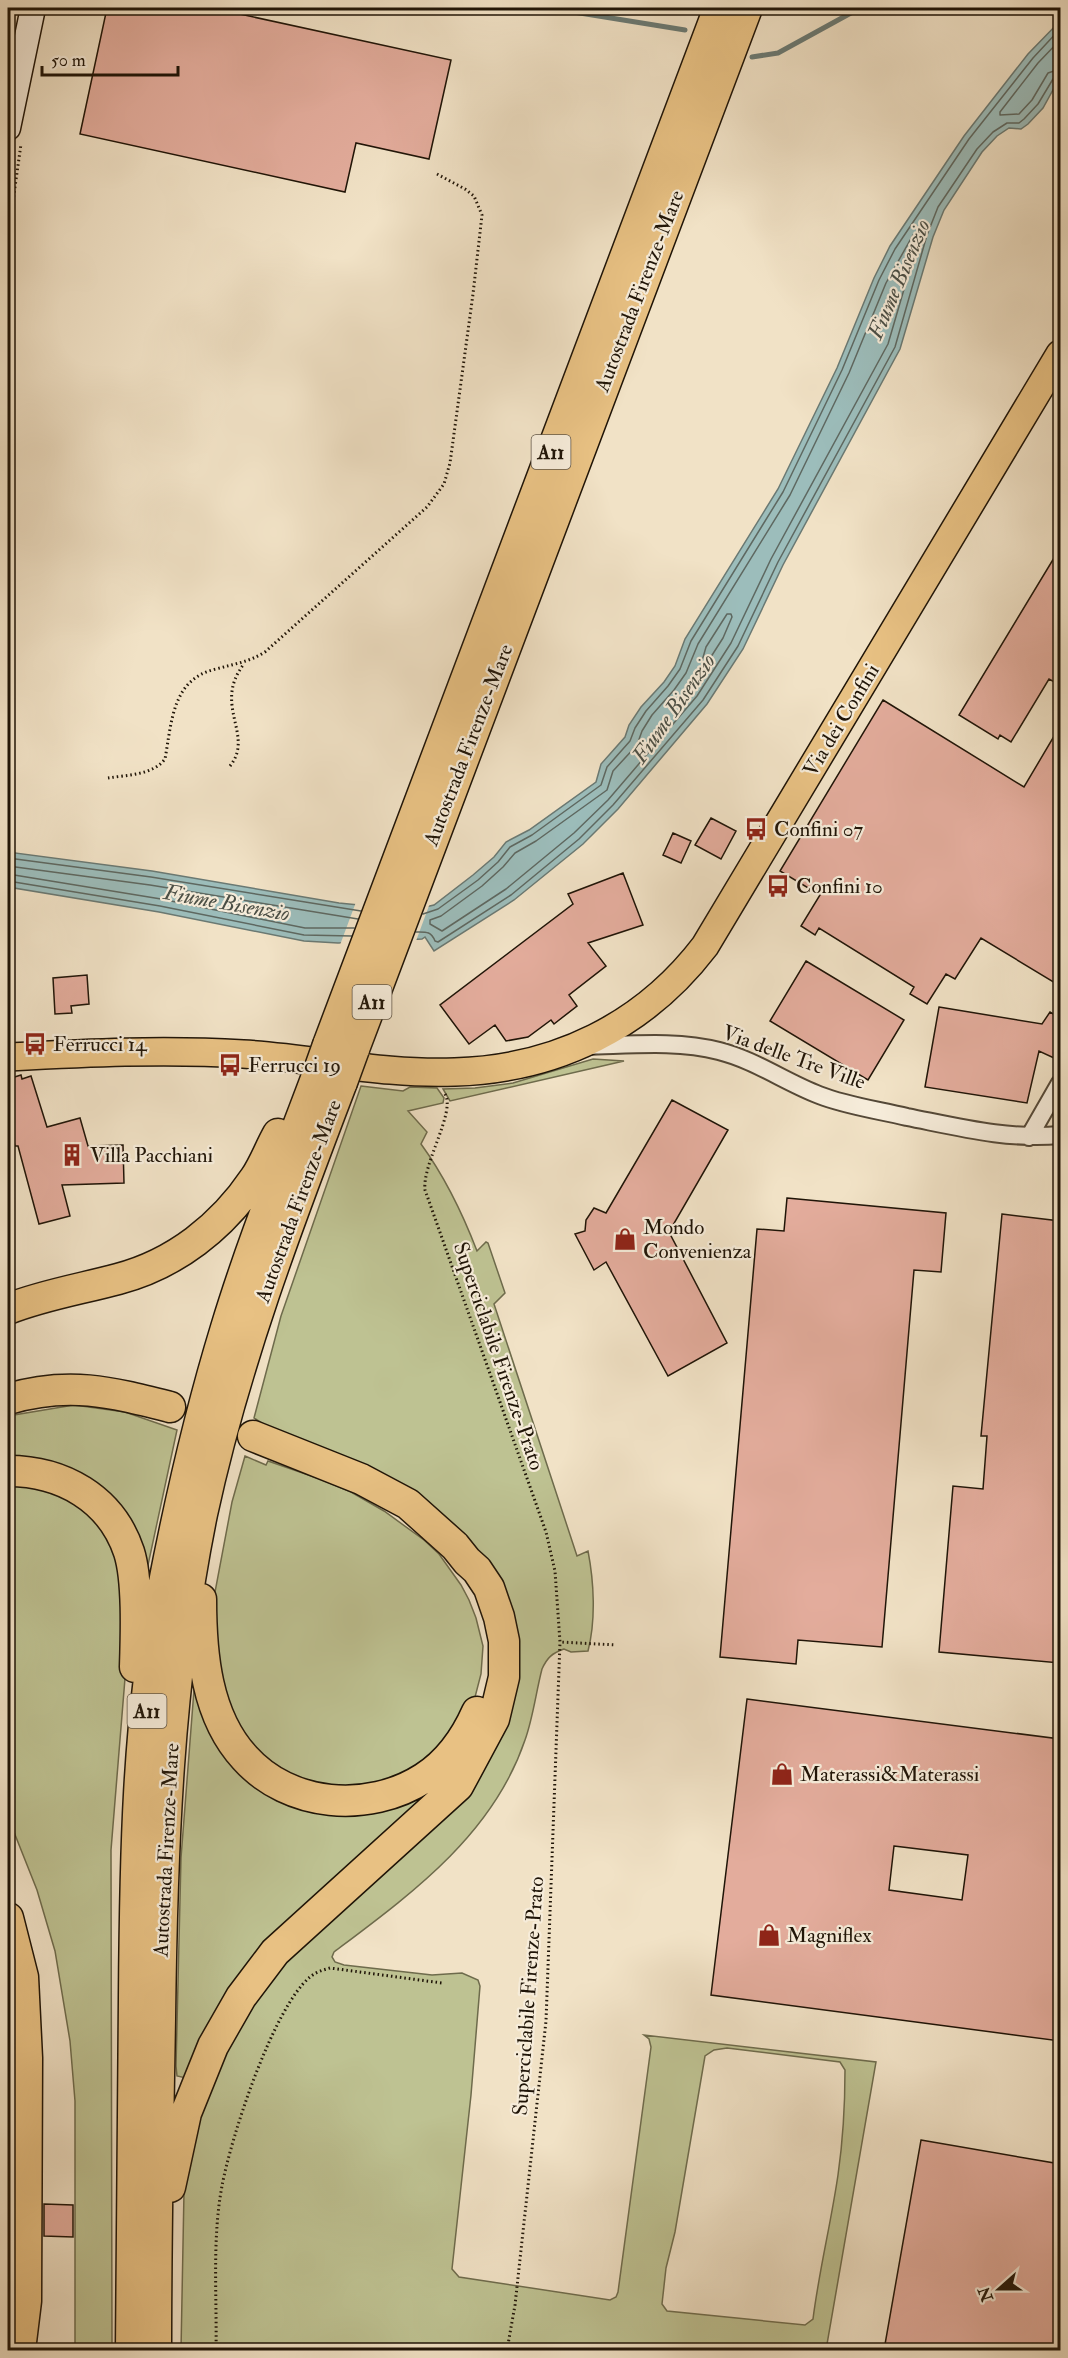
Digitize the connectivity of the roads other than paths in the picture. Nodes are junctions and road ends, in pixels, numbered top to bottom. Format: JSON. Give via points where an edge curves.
{"nodes":[{"id":1,"x":33,"y":8,"type":"edge"},
{"id":2,"x":719,"y":8,"type":"edge"},
{"id":3,"x":747,"y":8,"type":"edge"},
{"id":4,"x":8,"y":128,"type":"edge"},
{"id":5,"x":1060,"y":354,"type":"edge"},
{"id":6,"x":397,"y":896,"type":"junction"},
{"id":7,"x":580,"y":1046,"type":"junction"},
{"id":8,"x":8,"y":1057,"type":"edge"},
{"id":9,"x":1060,"y":1083,"type":"edge"},
{"id":10,"x":323,"y":1084,"type":"junction"},
{"id":11,"x":1060,"y":1135,"type":"edge"},
{"id":12,"x":1029,"y":1137,"type":"junction"},
{"id":13,"x":8,"y":1309,"type":"edge"},
{"id":14,"x":8,"y":1399,"type":"edge"},
{"id":15,"x":170,"y":1407,"type":"dead end"},
{"id":16,"x":253,"y":1436,"type":"dead end"},
{"id":17,"x":8,"y":1471,"type":"edge"},
{"id":18,"x":202,"y":1513,"type":"junction"},
{"id":19,"x":467,"y":1562,"type":"junction"},
{"id":20,"x":143,"y":1747,"type":"junction"},
{"id":21,"x":8,"y":1918,"type":"edge"},
{"id":22,"x":8,"y":2015,"type":"edge"},
{"id":23,"x":27,"y":2058,"type":"junction"},
{"id":24,"x":156,"y":2255,"type":"junction"},
{"id":25,"x":26,"y":2301,"type":"junction"},
{"id":26,"x":20,"y":2350,"type":"edge"},
{"id":27,"x":35,"y":2350,"type":"edge"},
{"id":28,"x":131,"y":2350,"type":"edge"},
{"id":29,"x":156,"y":2350,"type":"edge"}],
"edges":[{"from":1,"to":4,"type":"street"},
{"from":2,"to":6,"type":"highway","name":"Autostrada Firenze-Mare","number":"A11"},
{"from":3,"to":6,"type":"highway","name":"Autostrada Firenze-Mare","number":"A11"},
{"from":5,"to":7,"type":"main road","name":"Via dei Confini","via":[[705,946],[685,973],[660,996],[622,1024]]},
{"from":6,"to":10,"type":"highway","name":"Autostrada Firenze-Mare","number":"A11","bridge":true,"via":[[341,1047]]},
{"from":7,"to":8,"type":"main road","name":"Via dei Confini","via":[[502,1068],[454,1072],[190,1052]]},
{"from":7,"to":12,"type":"street","name":"Via delle Tre Ville","via":[[658,1045],[717,1050],[764,1067],[822,1096],[995,1134]]},
{"from":9,"to":12,"type":"street"},
{"from":10,"to":13,"type":"highway","via":[[280,1129],[255,1178],[216,1225],[186,1249],[120,1278]]},
{"from":10,"to":18,"type":"highway","name":"Autostrada Firenze-Mare","number":"A11","via":[[286,1227],[247,1341]]},
{"from":10,"to":20,"type":"highway","name":"Autostrada Firenze-Mare","number":"A11","via":[[238,1288],[206,1398],[162,1590]]},
{"from":11,"to":12,"type":"street","name":"Via delle Tre Ville"},
{"from":14,"to":15,"type":"highway","via":[[84,1389]]},
{"from":16,"to":19,"type":"highway","via":[[361,1479],[408,1504],[455,1545]]},
{"from":17,"to":20,"type":"highway","via":[[44,1474],[81,1489],[116,1524],[131,1563],[136,1635],[131,1701]]},
{"from":18,"to":19,"type":"highway","via":[[202,1626],[214,1706],[244,1758],[273,1783],[314,1799],[343,1801],[396,1791],[439,1766],[464,1738],[488,1683],[491,1659],[483,1612]]},
{"from":18,"to":24,"type":"highway","name":"Autostrada Firenze-Mare","number":"A11","via":[[176,1678],[168,1777],[162,1875]]},
{"from":19,"to":24,"type":"highway","via":[[489,1588],[504,1641],[499,1707],[489,1732],[458,1786],[275,1952],[241,1997],[213,2046],[186,2114]]},
{"from":20,"to":28,"type":"highway","name":"Autostrada Firenze-Mare","number":"A11","via":[[135,1918]]},
{"from":21,"to":23,"type":"highway","via":[[23,1977]]},
{"from":22,"to":23,"type":"highway"},
{"from":23,"to":25,"type":"highway"},
{"from":24,"to":29,"type":"highway","name":"Autostrada Firenze-Mare","number":"A11"},
{"from":25,"to":26,"type":"highway"},
{"from":25,"to":27,"type":"highway"}]}
